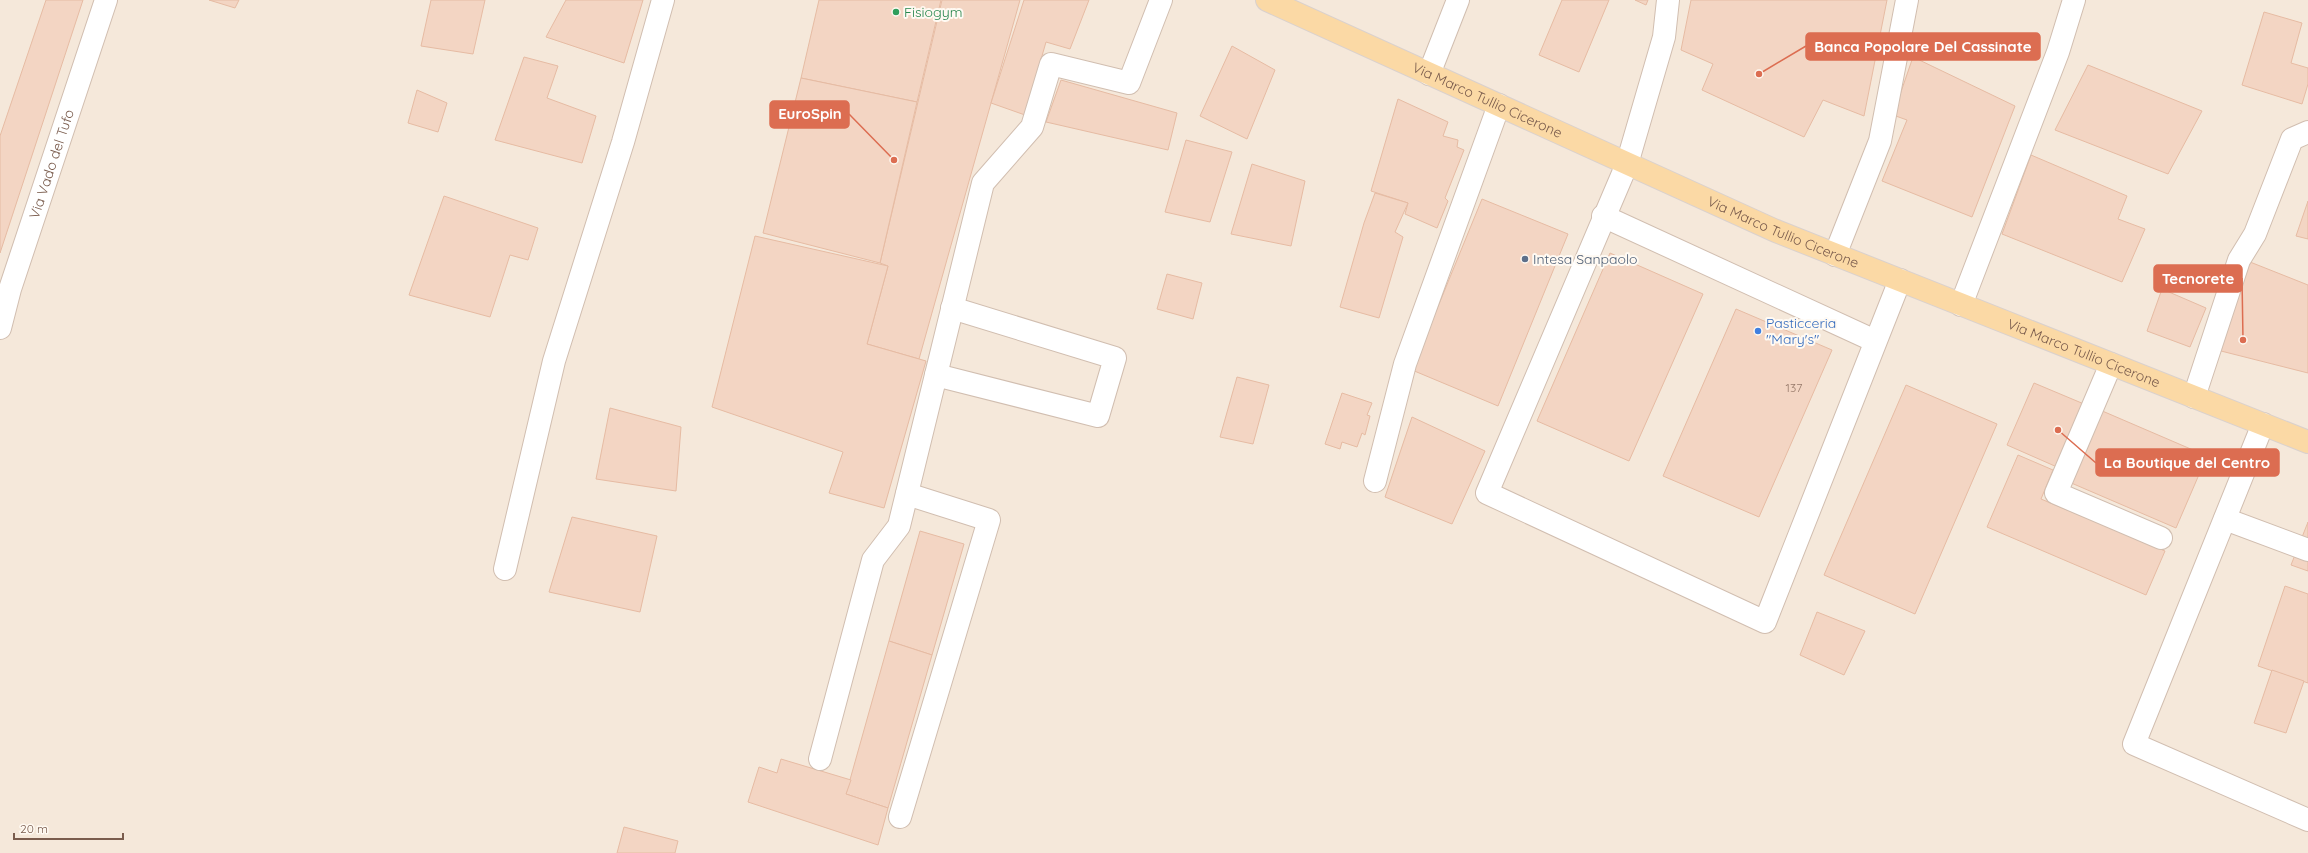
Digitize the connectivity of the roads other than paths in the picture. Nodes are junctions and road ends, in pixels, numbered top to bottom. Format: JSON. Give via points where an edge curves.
{"nodes":[{"id":1,"x":106,"y":0,"type":"edge"},
{"id":2,"x":663,"y":0,"type":"edge"},
{"id":3,"x":1162,"y":0,"type":"edge"},
{"id":4,"x":1267,"y":0,"type":"edge"},
{"id":5,"x":1458,"y":0,"type":"edge"},
{"id":6,"x":1668,"y":0,"type":"edge"},
{"id":7,"x":1907,"y":0,"type":"edge"},
{"id":8,"x":2074,"y":0,"type":"edge"},
{"id":9,"x":1429,"y":74,"type":"junction"},
{"id":10,"x":1499,"y":105,"type":"junction"},
{"id":11,"x":2308,"y":132,"type":"edge"},
{"id":12,"x":1627,"y":164,"type":"junction"},
{"id":13,"x":1603,"y":216,"type":"junction"},
{"id":14,"x":1835,"y":255,"type":"junction"},
{"id":15,"x":1900,"y":280,"type":"junction"},
{"id":16,"x":1960,"y":305,"type":"junction"},
{"id":17,"x":952,"y":308,"type":"junction"},
{"id":18,"x":0,"y":328,"type":"edge"},
{"id":19,"x":1875,"y":342,"type":"junction"},
{"id":20,"x":2111,"y":364,"type":"junction"},
{"id":21,"x":936,"y":375,"type":"junction"},
{"id":22,"x":2194,"y":397,"type":"junction"},
{"id":23,"x":2263,"y":424,"type":"junction"},
{"id":24,"x":2308,"y":442,"type":"edge"},
{"id":25,"x":1375,"y":481,"type":"dead end"},
{"id":26,"x":907,"y":494,"type":"junction"},
{"id":27,"x":2224,"y":519,"type":"junction"},
{"id":28,"x":2162,"y":538,"type":"dead end"},
{"id":29,"x":2308,"y":550,"type":"edge"},
{"id":30,"x":505,"y":569,"type":"dead end"},
{"id":31,"x":820,"y":759,"type":"dead end"},
{"id":32,"x":900,"y":817,"type":"dead end"},
{"id":33,"x":2308,"y":820,"type":"edge"}],
"edges":[{"from":1,"to":18,"type":"street","name":"Via Vado del Tufo","via":[[10,290]]},
{"from":2,"to":30,"type":"street","via":[[623,142],[554,361]]},
{"from":3,"to":17,"type":"street","via":[[1129,83],[1050,64],[1032,127],[982,183]]},
{"from":4,"to":9,"type":"main road","name":"Via Marco Tullio Cicerone"},
{"from":5,"to":9,"type":"street"},
{"from":6,"to":12,"type":"street","via":[[1664,37]]},
{"from":7,"to":14,"type":"street","via":[[1880,141]]},
{"from":8,"to":16,"type":"street","via":[[2058,52]]},
{"from":9,"to":10,"type":"main road","name":"Via Marco Tullio Cicerone"},
{"from":10,"to":12,"type":"main road","name":"Via Marco Tullio Cicerone"},
{"from":10,"to":25,"type":"street","via":[[1405,364]]},
{"from":11,"to":22,"type":"street","via":[[2292,140],[2255,234],[2240,260]]},
{"from":12,"to":13,"type":"street"},
{"from":12,"to":14,"type":"main road","name":"Via Marco Tullio Cicerone"},
{"from":13,"to":19,"type":"street"},
{"from":13,"to":19,"type":"street","via":[[1487,493],[1764,622]]},
{"from":14,"to":15,"type":"main road","name":"Via Marco Tullio Cicerone"},
{"from":15,"to":16,"type":"main road","name":"Via Marco Tullio Cicerone"},
{"from":15,"to":19,"type":"street"},
{"from":16,"to":20,"type":"main road","name":"Via Marco Tullio Cicerone"},
{"from":17,"to":21,"type":"street"},
{"from":17,"to":21,"type":"street","via":[[1115,358],[1098,416]]},
{"from":20,"to":22,"type":"main road","name":"Via Marco Tullio Cicerone"},
{"from":20,"to":28,"type":"street","via":[[2056,493]]},
{"from":21,"to":26,"type":"street"},
{"from":22,"to":23,"type":"main road","name":"Via Marco Tullio Cicerone"},
{"from":23,"to":24,"type":"main road","name":"Via Marco Tullio Cicerone"},
{"from":23,"to":27,"type":"street"},
{"from":26,"to":31,"type":"street","via":[[900,526],[873,560]]},
{"from":26,"to":32,"type":"street","via":[[989,520]]},
{"from":27,"to":29,"type":"street"},
{"from":27,"to":33,"type":"street","via":[[2134,744]]}]}
